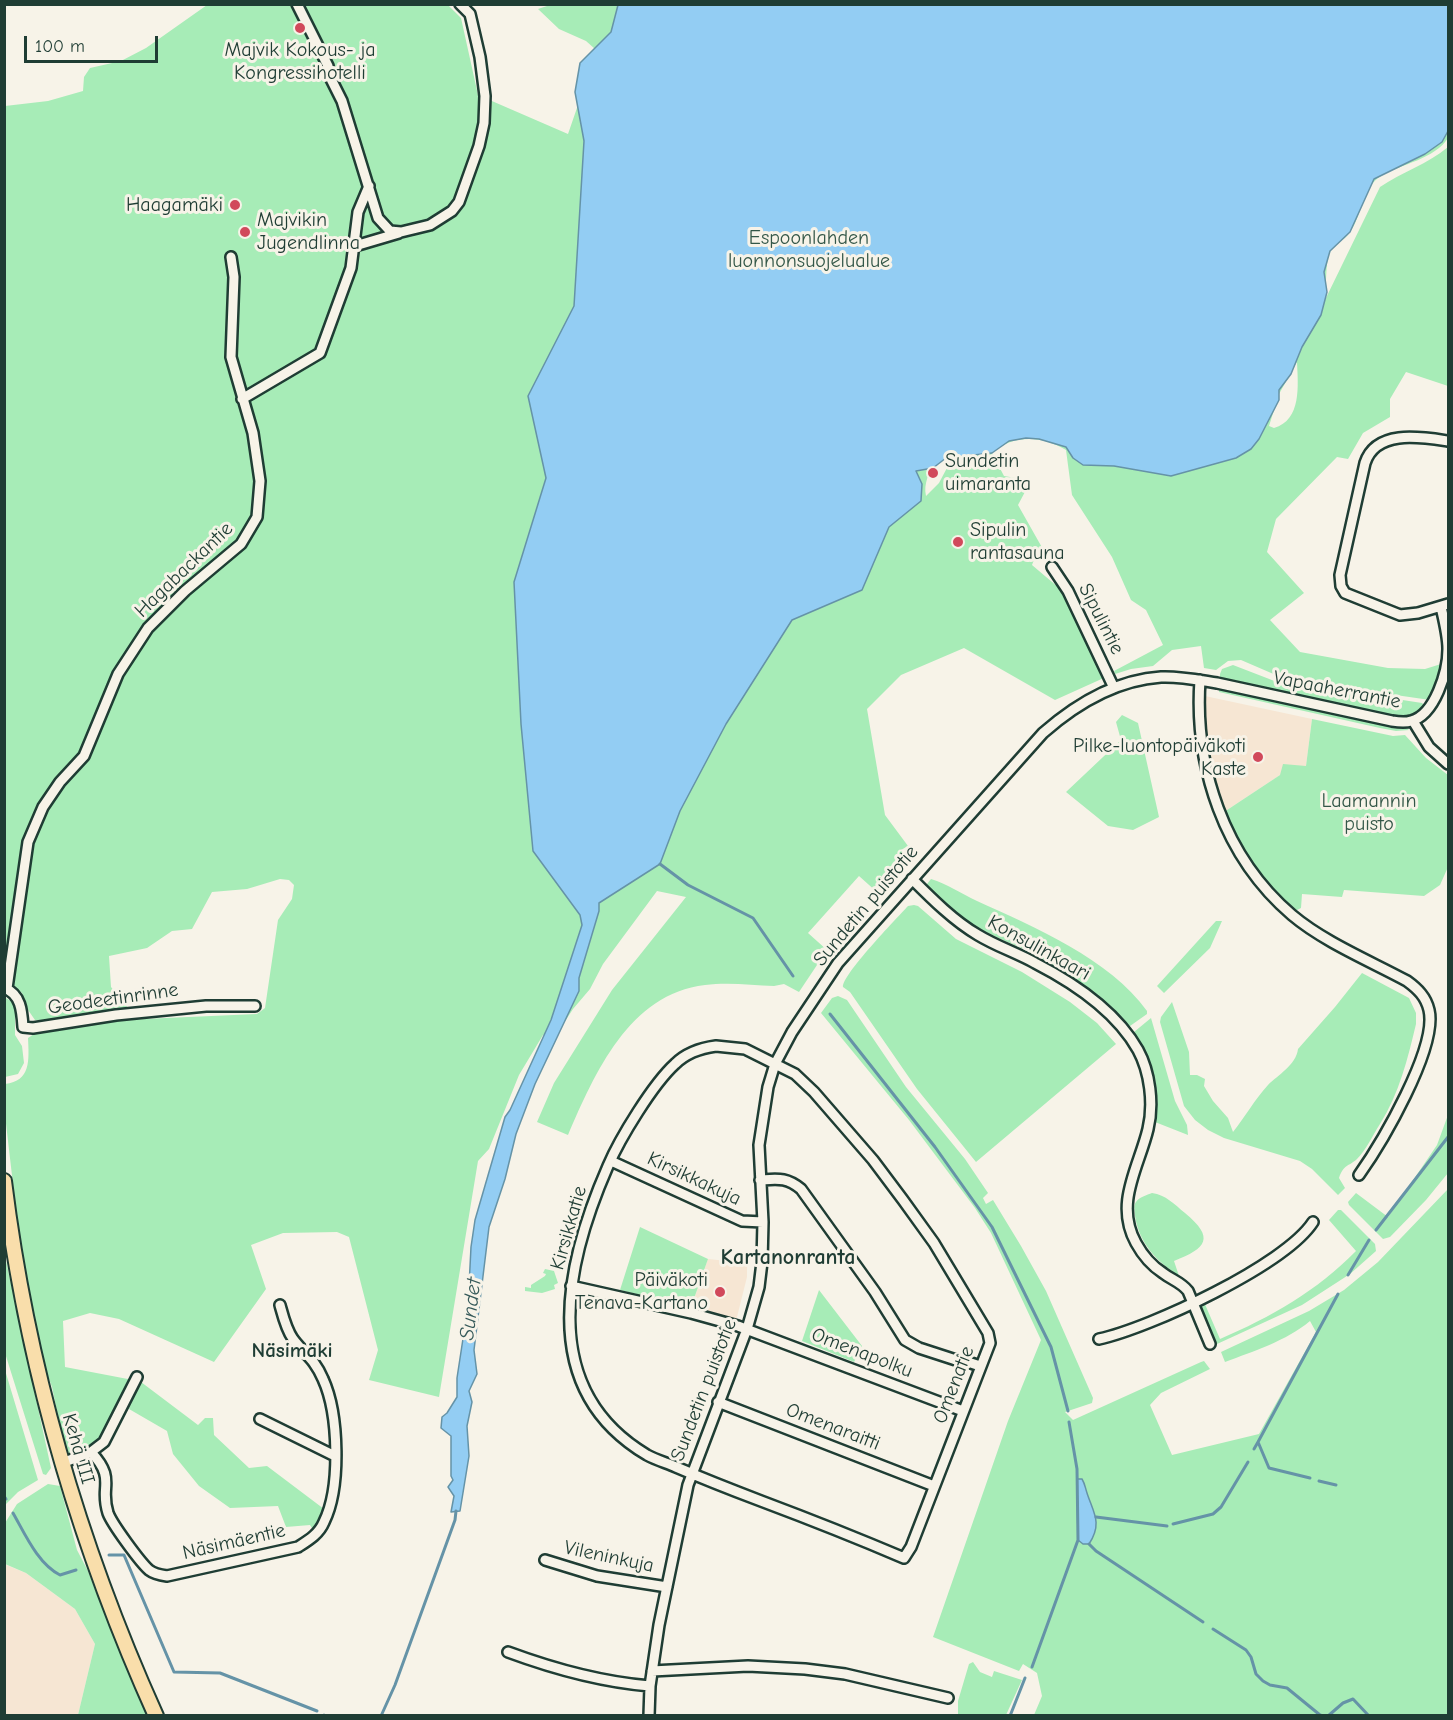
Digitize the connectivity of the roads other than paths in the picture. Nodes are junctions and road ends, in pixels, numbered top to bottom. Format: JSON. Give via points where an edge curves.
{"nodes":[{"id":1,"x":297,"y":4,"type":"edge"},
{"id":2,"x":460,"y":4,"type":"edge"},
{"id":3,"x":369,"y":186,"type":"junction"},
{"id":4,"x":401,"y":232,"type":"junction"},
{"id":5,"x":355,"y":246,"type":"junction"},
{"id":6,"x":231,"y":257,"type":"dead end"},
{"id":7,"x":242,"y":399,"type":"junction"},
{"id":8,"x":1449,"y":441,"type":"edge"},
{"id":9,"x":1052,"y":567,"type":"dead end"},
{"id":10,"x":1445,"y":605,"type":"edge"},
{"id":11,"x":1200,"y":680,"type":"junction"},
{"id":12,"x":1114,"y":688,"type":"junction"},
{"id":13,"x":1413,"y":721,"type":"junction"},
{"id":14,"x":1449,"y":764,"type":"edge"},
{"id":15,"x":912,"y":879,"type":"junction"},
{"id":16,"x":6,"y":988,"type":"edge"},
{"id":17,"x":255,"y":1006,"type":"dead end"},
{"id":18,"x":775,"y":1064,"type":"junction"},
{"id":19,"x":611,"y":1161,"type":"junction"},
{"id":20,"x":1359,"y":1175,"type":"dead end"},
{"id":21,"x":760,"y":1179,"type":"junction"},
{"id":22,"x":4,"y":1181,"type":"edge"},
{"id":23,"x":764,"y":1222,"type":"junction"},
{"id":24,"x":1314,"y":1222,"type":"dead end"},
{"id":25,"x":571,"y":1286,"type":"junction"},
{"id":26,"x":1194,"y":1302,"type":"junction"},
{"id":27,"x":280,"y":1305,"type":"dead end"},
{"id":28,"x":747,"y":1329,"type":"junction"},
{"id":29,"x":1099,"y":1339,"type":"dead end"},
{"id":30,"x":1210,"y":1344,"type":"dead end"},
{"id":31,"x":980,"y":1366,"type":"junction"},
{"id":32,"x":137,"y":1377,"type":"dead end"},
{"id":33,"x":718,"y":1402,"type":"junction"},
{"id":34,"x":963,"y":1411,"type":"junction"},
{"id":35,"x":260,"y":1419,"type":"dead end"},
{"id":36,"x":91,"y":1452,"type":"junction"},
{"id":37,"x":335,"y":1456,"type":"junction"},
{"id":38,"x":62,"y":1463,"type":"junction"},
{"id":39,"x":691,"y":1474,"type":"junction"},
{"id":40,"x":934,"y":1486,"type":"junction"},
{"id":41,"x":544,"y":1560,"type":"dead end"},
{"id":42,"x":667,"y":1587,"type":"junction"},
{"id":43,"x":508,"y":1652,"type":"dead end"},
{"id":44,"x":652,"y":1671,"type":"junction"},
{"id":45,"x":650,"y":1686,"type":"junction"},
{"id":46,"x":948,"y":1698,"type":"dead end"},
{"id":47,"x":156,"y":1716,"type":"edge"},
{"id":48,"x":649,"y":1716,"type":"edge"}],
"edges":[{"from":1,"to":3,"type":"street","via":[[342,101]]},
{"from":2,"to":4,"type":"street","via":[[470,14],[480,57],[485,96],[479,146],[452,212],[430,225]]},
{"from":3,"to":4,"type":"street","via":[[378,218],[390,231]]},
{"from":3,"to":5,"type":"street","via":[[358,212]]},
{"from":4,"to":5,"type":"street"},
{"from":5,"to":7,"type":"street","via":[[351,268],[320,353]]},
{"from":6,"to":7,"type":"street","name":"Hagabackantie","via":[[231,357]]},
{"from":7,"to":16,"type":"street","name":"Hagabackantie","via":[[253,433],[260,481],[257,517],[241,544],[148,628],[118,674],[84,756],[43,807],[28,842]]},
{"from":8,"to":10,"type":"street","via":[[1397,437],[1370,453],[1340,575],[1345,593],[1395,614]]},
{"from":9,"to":12,"type":"street","name":"Sipulintie","via":[[1068,591]]},
{"from":10,"to":13,"type":"street","name":"Vapaaherrantie","via":[[1448,649],[1444,672],[1433,703]]},
{"from":11,"to":12,"type":"street","name":"Sundetin puistotie","via":[[1162,677]]},
{"from":11,"to":13,"type":"street","name":"Vapaaherrantie","via":[[1392,721]]},
{"from":11,"to":20,"type":"street","via":[[1201,734],[1209,780],[1217,806],[1244,860],[1292,914],[1418,988],[1430,1012],[1422,1059],[1380,1146]]},
{"from":12,"to":15,"type":"street","name":"Sundetin puistotie","via":[[1077,706],[1043,733]]},
{"from":13,"to":14,"type":"street","via":[[1429,747]]},
{"from":15,"to":18,"type":"street","name":"Sundetin puistotie","via":[[838,963]]},
{"from":15,"to":26,"type":"street","name":"Konsulinkaari","via":[[977,935],[1036,963],[1091,999],[1127,1033],[1139,1051],[1146,1068],[1150,1111],[1148,1129],[1128,1187],[1130,1228],[1147,1259],[1183,1284]]},
{"from":16,"to":17,"type":"street","name":"Geodeetinrinne","via":[[19,1000],[23,1027],[33,1028],[206,1005]]},
{"from":18,"to":19,"type":"street","name":"Kirsikkatie","via":[[745,1049],[727,1046],[706,1047],[684,1056],[642,1107]]},
{"from":18,"to":21,"type":"street","name":"Sundetin puistotie","via":[[759,1145]]},
{"from":18,"to":31,"type":"street","name":"Omenatie","via":[[795,1074],[814,1092],[873,1160],[934,1243],[988,1333],[990,1343]]},
{"from":19,"to":23,"type":"street","name":"Kirsikkakuja","via":[[742,1221]]},
{"from":19,"to":25,"type":"street","name":"Kirsikkatie","via":[[586,1221]]},
{"from":21,"to":23,"type":"street","name":"Sundetin puistotie"},
{"from":21,"to":31,"type":"street","via":[[791,1181],[801,1189],[905,1340]]},
{"from":22,"to":38,"type":"highway","name":"Kehä III","via":[[31,1340]]},
{"from":23,"to":28,"type":"street","name":"Sundetin puistotie","via":[[760,1278]]},
{"from":24,"to":26,"type":"street","via":[[1299,1240],[1267,1263]]},
{"from":25,"to":28,"type":"street","name":"Omenapolku"},
{"from":25,"to":39,"type":"street","name":"Kirsikkatie","via":[[570,1344],[577,1371],[595,1406],[622,1437],[648,1455]]},
{"from":26,"to":29,"type":"street","via":[[1119,1335]]},
{"from":26,"to":30,"type":"street","name":"Konsulinkaari"},
{"from":27,"to":37,"type":"street","name":"Näsimäentie","via":[[293,1339],[315,1361],[325,1382],[334,1421]]},
{"from":28,"to":33,"type":"street","name":"Sundetin puistotie"},
{"from":28,"to":34,"type":"street","name":"Omenapolku"},
{"from":31,"to":34,"type":"street","name":"Omenatie"},
{"from":32,"to":36,"type":"street","via":[[104,1442]]},
{"from":33,"to":39,"type":"street","name":"Sundetin puistotie"},
{"from":33,"to":40,"type":"street","name":"Omenaraitti"},
{"from":34,"to":40,"type":"street","name":"Omenatie"},
{"from":35,"to":37,"type":"street"},
{"from":36,"to":37,"type":"street","name":"Näsimäentie","via":[[107,1478],[106,1502],[114,1526],[151,1572],[167,1576],[298,1547],[309,1540],[324,1523],[330,1506],[336,1480]]},
{"from":36,"to":38,"type":"street"},
{"from":38,"to":47,"type":"highway","name":"Kehä III","via":[[107,1601]]},
{"from":39,"to":40,"type":"street","name":"Omenatie","via":[[904,1558]]},
{"from":39,"to":42,"type":"street","name":"Sundetin puistotie"},
{"from":41,"to":42,"type":"street","name":"Vileninkuja","via":[[597,1576]]},
{"from":42,"to":44,"type":"street","name":"Sundetin puistotie"},
{"from":43,"to":45,"type":"street","via":[[591,1678]]},
{"from":44,"to":45,"type":"street","name":"Sundetin puistotie"},
{"from":44,"to":46,"type":"street","via":[[748,1666],[805,1669],[845,1674]]},
{"from":45,"to":48,"type":"street","name":"Sundetin puistotie"}]}
